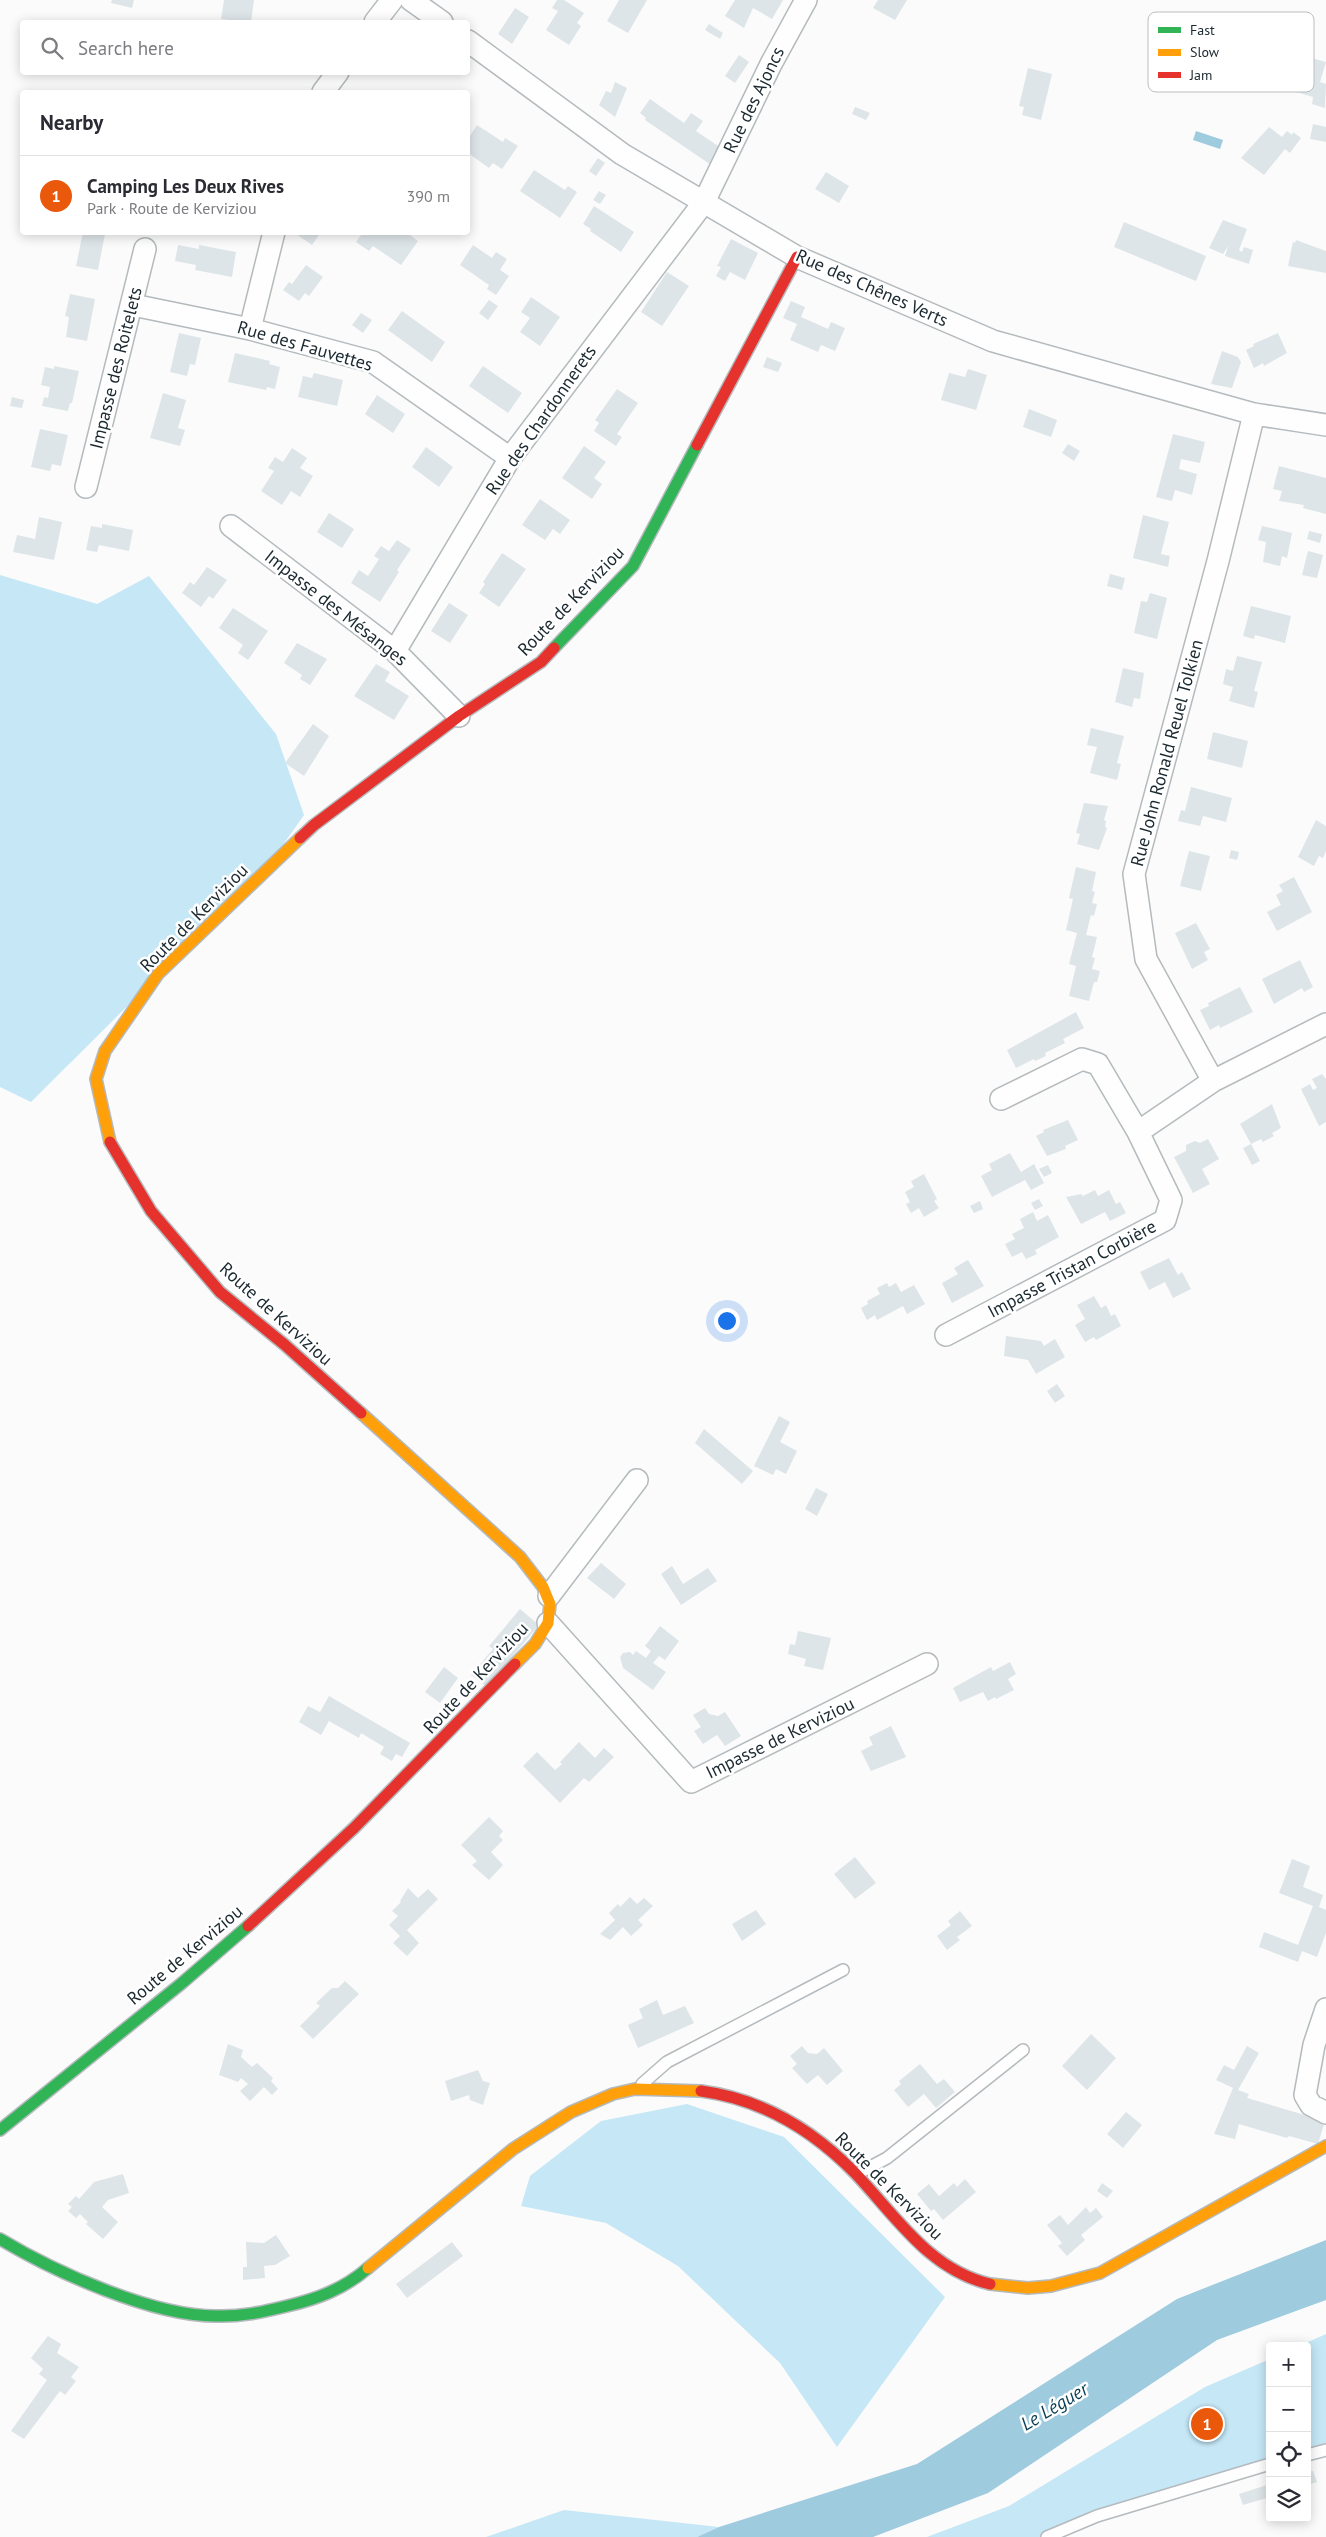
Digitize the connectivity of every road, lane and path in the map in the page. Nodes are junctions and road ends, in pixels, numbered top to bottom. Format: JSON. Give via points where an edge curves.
{"nodes":[{"id":1,"x":392,"y":0,"type":"edge"},
{"id":2,"x":411,"y":0,"type":"edge"},
{"id":3,"x":806,"y":0,"type":"edge"},
{"id":4,"x":377,"y":20,"type":"edge"},
{"id":5,"x":439,"y":20,"type":"edge"},
{"id":6,"x":470,"y":42,"type":"edge"},
{"id":7,"x":336,"y":75,"type":"edge"},
{"id":8,"x":324,"y":90,"type":"edge"},
{"id":9,"x":704,"y":202,"type":"junction"},
{"id":10,"x":273,"y":235,"type":"edge"},
{"id":11,"x":145,"y":249,"type":"dead end"},
{"id":12,"x":797,"y":257,"type":"junction"},
{"id":13,"x":132,"y":304,"type":"junction"},
{"id":14,"x":250,"y":329,"type":"junction"},
{"id":15,"x":1254,"y":414,"type":"junction"},
{"id":16,"x":1326,"y":425,"type":"edge"},
{"id":17,"x":510,"y":458,"type":"junction"},
{"id":18,"x":86,"y":487,"type":"dead end"},
{"id":19,"x":231,"y":526,"type":"dead end"},
{"id":20,"x":396,"y":651,"type":"junction"},
{"id":21,"x":459,"y":716,"type":"junction"},
{"id":22,"x":1326,"y":1024,"type":"edge"},
{"id":23,"x":1213,"y":1081,"type":"junction"},
{"id":24,"x":1001,"y":1098,"type":"dead end"},
{"id":25,"x":1138,"y":1132,"type":"junction"},
{"id":26,"x":946,"y":1335,"type":"dead end"},
{"id":27,"x":637,"y":1480,"type":"dead end"},
{"id":28,"x":549,"y":1596,"type":"junction"},
{"id":29,"x":548,"y":1623,"type":"junction"},
{"id":30,"x":927,"y":1664,"type":"dead end"},
{"id":31,"x":844,"y":1970,"type":"dead end"},
{"id":32,"x":1326,"y":2009,"type":"edge"},
{"id":33,"x":1023,"y":2050,"type":"dead end"},
{"id":34,"x":637,"y":2088,"type":"junction"},
{"id":35,"x":1326,"y":2113,"type":"edge"},
{"id":36,"x":0,"y":2130,"type":"edge"},
{"id":37,"x":1326,"y":2146,"type":"edge"},
{"id":38,"x":855,"y":2175,"type":"junction"},
{"id":39,"x":0,"y":2239,"type":"edge"},
{"id":40,"x":1326,"y":2450,"type":"edge"},
{"id":41,"x":1311,"y":2454,"type":"edge"},
{"id":42,"x":1266,"y":2465,"type":"edge"},
{"id":43,"x":1047,"y":2537,"type":"edge"}],
"edges":[{"from":1,"to":4,"type":"street"},
{"from":2,"to":5,"type":"street"},
{"from":3,"to":9,"type":"street","name":"Rue des Ajoncs"},
{"from":6,"to":9,"type":"street","name":"Rue des Chênes Verts","via":[[622,154]]},
{"from":7,"to":8,"type":"street"},
{"from":9,"to":12,"type":"street","name":"Rue des Chênes Verts"},
{"from":9,"to":17,"type":"street","name":"Rue des Chardonnerets"},
{"from":10,"to":14,"type":"street"},
{"from":11,"to":13,"type":"street","name":"Impasse des Roitelets"},
{"from":12,"to":15,"type":"street","name":"Rue des Chênes Verts","via":[[992,341]]},
{"from":12,"to":21,"type":"street","name":"Route de Kerviziou","via":[[633,566],[542,662]]},
{"from":13,"to":14,"type":"street","name":"Rue des Fauvettes"},
{"from":13,"to":18,"type":"street","name":"Impasse des Roitelets"},
{"from":14,"to":17,"type":"street","name":"Rue des Fauvettes","via":[[373,362]]},
{"from":15,"to":16,"type":"street","name":"Rue des Chênes Verts"},
{"from":15,"to":23,"type":"street","name":"Rue John Ronald Reuel Tolkien","via":[[1218,562],[1134,874],[1146,959]]},
{"from":17,"to":20,"type":"street","name":"Rue des Chardonnerets"},
{"from":19,"to":20,"type":"street","name":"Impasse des Mésanges"},
{"from":20,"to":21,"type":"street","name":"Impasse des Mésanges"},
{"from":21,"to":28,"type":"street","name":"Route de Kerviziou","via":[[314,825],[158,974],[105,1052],[96,1079],[110,1143],[151,1211],[220,1292],[285,1345],[497,1536],[535,1574]]},
{"from":22,"to":23,"type":"street"},
{"from":23,"to":25,"type":"street"},
{"from":24,"to":25,"type":"street","name":"Impasse Tristan Corbière","via":[[1082,1059],[1098,1064]]},
{"from":25,"to":26,"type":"street","name":"Impasse Tristan Corbière","via":[[1171,1200],[1165,1220]]},
{"from":27,"to":28,"type":"street"},
{"from":28,"to":29,"type":"street","name":"Route de Kerviziou"},
{"from":29,"to":30,"type":"street","name":"Impasse de Kerviziou","via":[[691,1782]]},
{"from":29,"to":36,"type":"street","name":"Route de Kerviziou","via":[[535,1644],[402,1782],[304,1875],[239,1935]]},
{"from":31,"to":34,"type":"lane","via":[[667,2062]]},
{"from":32,"to":35,"type":"street","via":[[1314,2045],[1305,2095],[1311,2105]]},
{"from":33,"to":38,"type":"lane","via":[[887,2158]]},
{"from":34,"to":38,"type":"street","name":"Route de Kerviziou","via":[[729,2094],[778,2113],[835,2154]]},
{"from":34,"to":39,"type":"street","name":"Route de Kerviziou","via":[[560,2116],[506,2154],[349,2283],[298,2304],[237,2316],[192,2315],[138,2303]]},
{"from":37,"to":38,"type":"street","name":"Route de Kerviziou","via":[[1100,2273],[1068,2284],[1035,2289],[1001,2288],[956,2271],[921,2246]]},
{"from":40,"to":41,"type":"lane"},
{"from":42,"to":43,"type":"lane","via":[[1097,2516]]}]}
